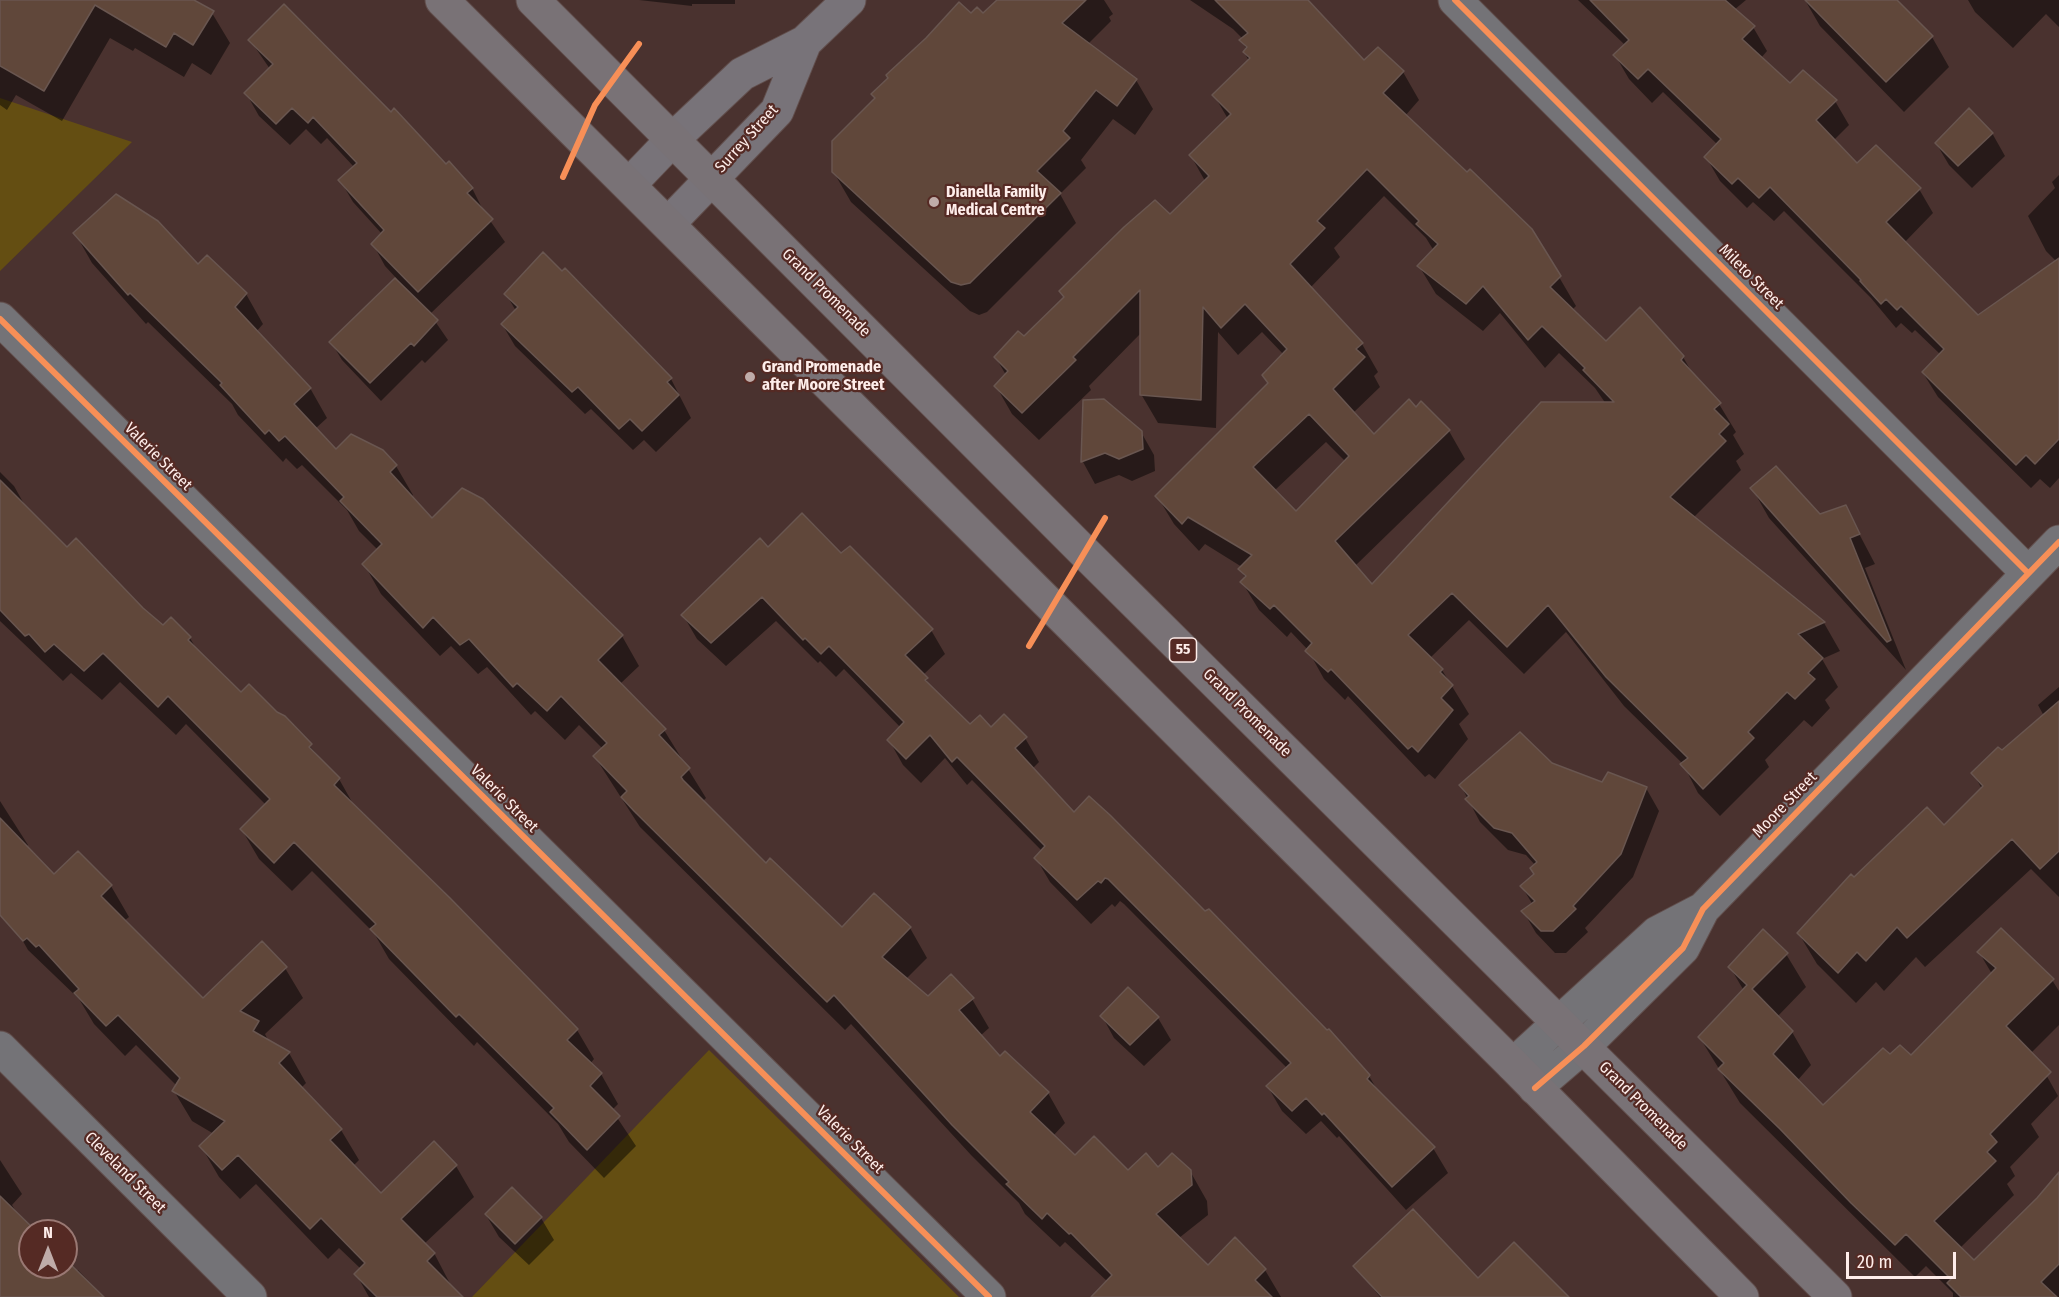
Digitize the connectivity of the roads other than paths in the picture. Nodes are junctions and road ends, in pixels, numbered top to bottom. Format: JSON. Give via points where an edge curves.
{"nodes":[{"id":1,"x":442,"y":0,"type":"edge"},
{"id":2,"x":532,"y":0,"type":"edge"},
{"id":3,"x":849,"y":0,"type":"edge"},
{"id":4,"x":1455,"y":0,"type":"edge"},
{"id":5,"x":805,"y":42,"type":"junction"},
{"id":6,"x":673,"y":139,"type":"junction"},
{"id":7,"x":712,"y":178,"type":"junction"},
{"id":8,"x":630,"y":184,"type":"junction"},
{"id":9,"x":669,"y":223,"type":"junction"},
{"id":10,"x":0,"y":319,"type":"edge"},
{"id":11,"x":2059,"y":542,"type":"edge"},
{"id":12,"x":2028,"y":573,"type":"junction"},
{"id":13,"x":1703,"y":909,"type":"junction"},
{"id":14,"x":1559,"y":1022,"type":"junction"},
{"id":15,"x":1584,"y":1046,"type":"junction"},
{"id":16,"x":0,"y":1048,"type":"edge"},
{"id":17,"x":1524,"y":1076,"type":"junction"},
{"id":18,"x":250,"y":1297,"type":"edge"},
{"id":19,"x":989,"y":1297,"type":"edge"},
{"id":20,"x":1742,"y":1297,"type":"edge"},
{"id":21,"x":1835,"y":1297,"type":"edge"}],
"edges":[{"from":1,"to":8,"type":"main road"},
{"from":2,"to":6,"type":"main road","name":"Grand Promenade","number":"55"},
{"from":3,"to":5,"type":"street","name":"Surrey Street"},
{"from":4,"to":12,"type":"street","name":"Mileto Street"},
{"from":5,"to":6,"type":"street","name":"Surrey Street","via":[[742,74]]},
{"from":5,"to":7,"type":"street","name":"Surrey Street","via":[[777,111]]},
{"from":6,"to":7,"type":"main road","name":"Grand Promenade","number":"55"},
{"from":6,"to":8,"type":"street","name":"Surrey Street"},
{"from":7,"to":9,"type":"street","name":"Surrey Street"},
{"from":7,"to":14,"type":"main road","name":"Grand Promenade","number":"55"},
{"from":8,"to":9,"type":"main road"},
{"from":9,"to":17,"type":"main road"},
{"from":10,"to":19,"type":"street","name":"Valerie Street"},
{"from":11,"to":12,"type":"street","name":"Moore Street"},
{"from":12,"to":13,"type":"street","name":"Moore Street"},
{"from":13,"to":14,"type":"street","name":"Moore Street","via":[[1657,933]]},
{"from":13,"to":15,"type":"street","name":"Moore Street","via":[[1683,948]]},
{"from":14,"to":15,"type":"main road","name":"Grand Promenade","number":"55"},
{"from":14,"to":17,"type":"street","name":"Moore Street"},
{"from":15,"to":17,"type":"street","name":"Moore Street"},
{"from":15,"to":21,"type":"main road","name":"Grand Promenade","number":"55"},
{"from":16,"to":18,"type":"street","name":"Cleveland Street"},
{"from":17,"to":20,"type":"main road"}]}
